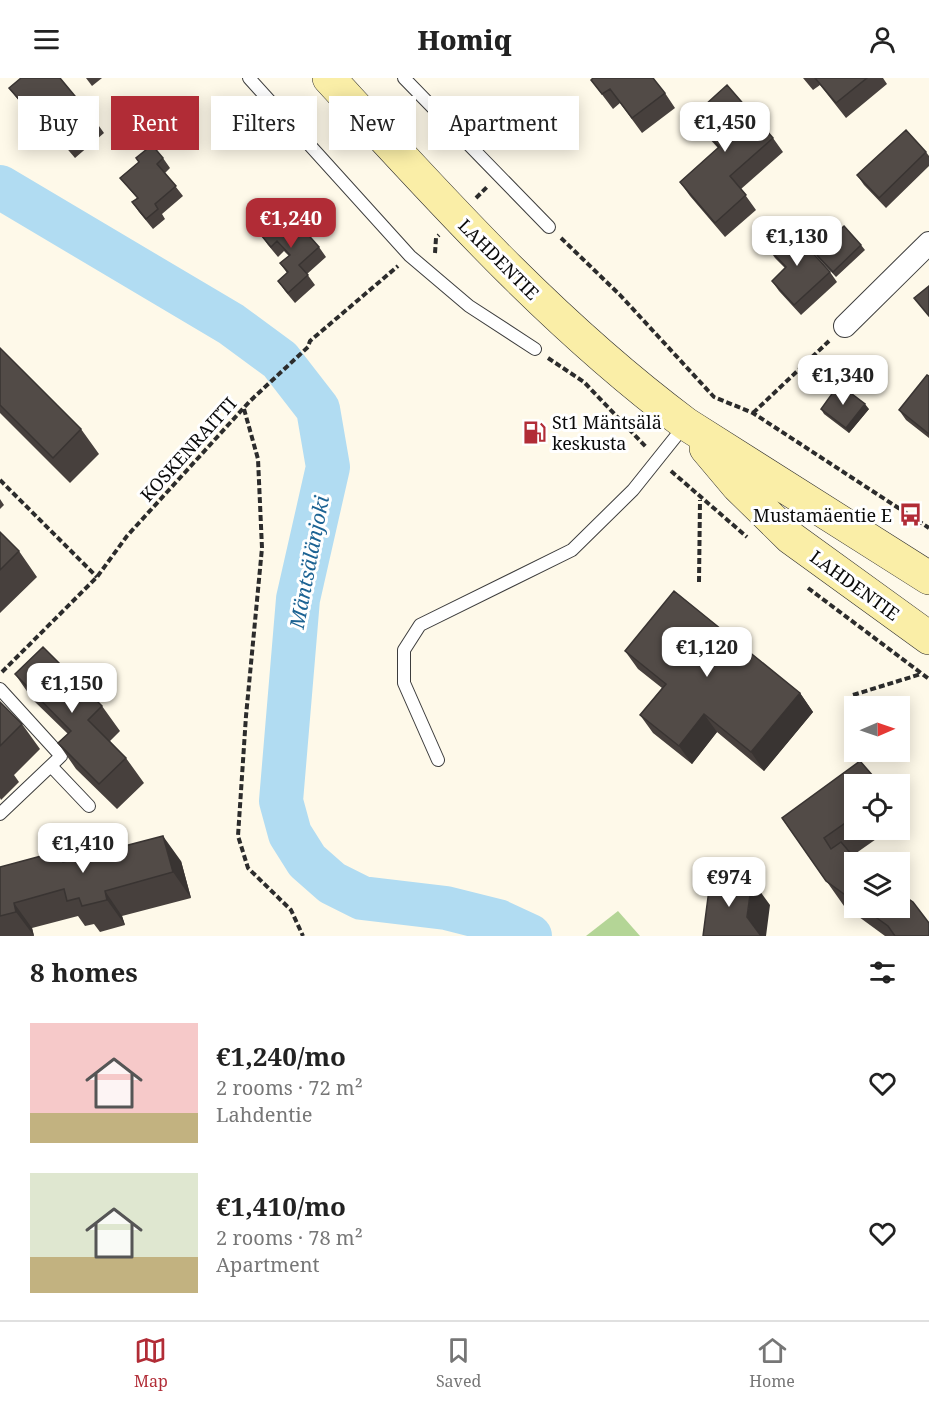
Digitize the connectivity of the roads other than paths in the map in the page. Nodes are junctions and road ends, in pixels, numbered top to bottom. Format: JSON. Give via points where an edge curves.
{"nodes":[{"id":1,"x":249,"y":78,"type":"edge"},
{"id":2,"x":329,"y":78,"type":"edge"},
{"id":3,"x":404,"y":78,"type":"edge"},
{"id":4,"x":549,"y":227,"type":"road end"},
{"id":5,"x":929,"y":243,"type":"edge"},
{"id":6,"x":845,"y":326,"type":"road end"},
{"id":7,"x":535,"y":349,"type":"dead end"},
{"id":8,"x":686,"y":424,"type":"junction"},
{"id":9,"x":929,"y":579,"type":"edge"},
{"id":10,"x":929,"y":638,"type":"edge"},
{"id":11,"x":0,"y":689,"type":"edge"},
{"id":12,"x":438,"y":760,"type":"dead end"},
{"id":13,"x":51,"y":766,"type":"junction"},
{"id":14,"x":89,"y":806,"type":"edge"},
{"id":15,"x":0,"y":814,"type":"edge"}],
"edges":[{"from":1,"to":7,"type":"lane","via":[[410,256],[468,306]]},
{"from":2,"to":8,"type":"main road","name":"LAHDENTIE","via":[[456,216],[562,321],[650,398]]},
{"from":3,"to":4,"type":"lane"},
{"from":5,"to":6,"type":"street"},
{"from":8,"to":9,"type":"main road","name":"LAHDENTIE"},
{"from":8,"to":10,"type":"main road","name":"LAHDENTIE","via":[[738,486],[791,538]]},
{"from":8,"to":12,"type":"lane","via":[[633,490],[572,550],[420,625],[404,650],[404,683]]},
{"from":11,"to":13,"type":"lane","via":[[61,756]]},
{"from":13,"to":14,"type":"lane"},
{"from":13,"to":15,"type":"lane"}]}
